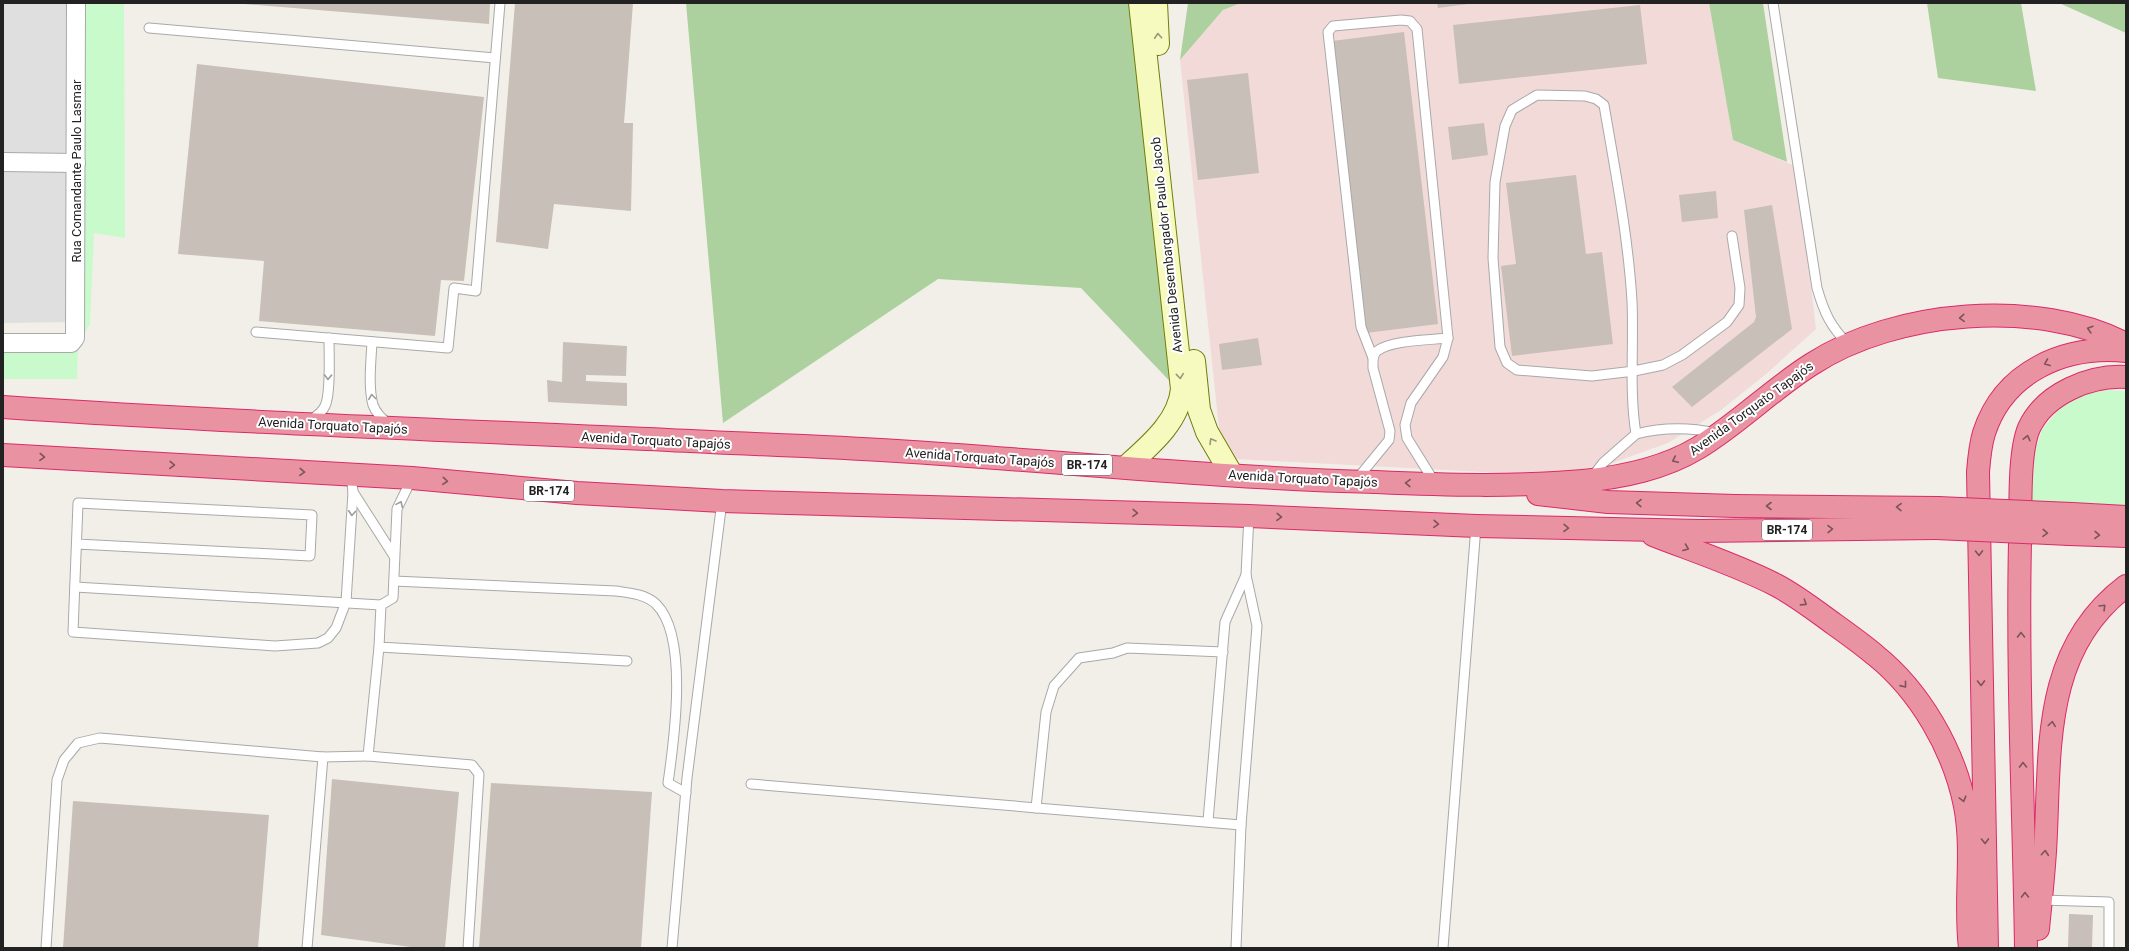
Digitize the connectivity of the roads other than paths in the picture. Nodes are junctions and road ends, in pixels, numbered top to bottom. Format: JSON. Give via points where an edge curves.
{"nodes":[{"id":1,"x":76,"y":3,"type":"edge"},
{"id":2,"x":500,"y":3,"type":"edge"},
{"id":3,"x":1140,"y":3,"type":"edge"},
{"id":4,"x":1156,"y":3,"type":"edge"},
{"id":5,"x":1773,"y":3,"type":"edge"},
{"id":6,"x":149,"y":28,"type":"dead end"},
{"id":7,"x":495,"y":58,"type":"junction"},
{"id":8,"x":3,"y":162,"type":"edge"},
{"id":9,"x":76,"y":163,"type":"junction"},
{"id":10,"x":1732,"y":236,"type":"dead end"},
{"id":11,"x":256,"y":332,"type":"dead end"},
{"id":12,"x":329,"y":338,"type":"junction"},
{"id":13,"x":1448,"y":338,"type":"junction"},
{"id":14,"x":372,"y":342,"type":"junction"},
{"id":15,"x":3,"y":343,"type":"edge"},
{"id":16,"x":1848,"y":344,"type":"junction"},
{"id":17,"x":2126,"y":344,"type":"edge"},
{"id":18,"x":2126,"y":351,"type":"edge"},
{"id":19,"x":1372,"y":358,"type":"junction"},
{"id":20,"x":1634,"y":371,"type":"junction"},
{"id":21,"x":2126,"y":377,"type":"edge"},
{"id":22,"x":3,"y":407,"type":"edge"},
{"id":23,"x":303,"y":424,"type":"junction"},
{"id":24,"x":393,"y":428,"type":"junction"},
{"id":25,"x":1718,"y":433,"type":"junction"},
{"id":26,"x":1636,"y":434,"type":"junction"},
{"id":27,"x":3,"y":455,"type":"edge"},
{"id":28,"x":1126,"y":467,"type":"junction"},
{"id":29,"x":1232,"y":475,"type":"junction"},
{"id":30,"x":412,"y":478,"type":"junction"},
{"id":31,"x":1589,"y":481,"type":"junction"},
{"id":32,"x":1355,"y":482,"type":"junction"},
{"id":33,"x":352,"y":483,"type":"junction"},
{"id":34,"x":1436,"y":484,"type":"junction"},
{"id":35,"x":1462,"y":485,"type":"junction"},
{"id":36,"x":722,"y":501,"type":"junction"},
{"id":37,"x":1249,"y":516,"type":"junction"},
{"id":38,"x":2126,"y":517,"type":"edge"},
{"id":39,"x":1937,"y":518,"type":"junction"},
{"id":40,"x":2071,"y":524,"type":"junction"},
{"id":41,"x":1476,"y":526,"type":"junction"},
{"id":42,"x":1637,"y":529,"type":"junction"},
{"id":43,"x":2126,"y":536,"type":"edge"},
{"id":44,"x":77,"y":544,"type":"junction"},
{"id":45,"x":394,"y":556,"type":"junction"},
{"id":46,"x":1246,"y":575,"type":"junction"},
{"id":47,"x":394,"y":581,"type":"junction"},
{"id":48,"x":2126,"y":586,"type":"edge"},
{"id":49,"x":75,"y":587,"type":"junction"},
{"id":50,"x":346,"y":602,"type":"junction"},
{"id":51,"x":381,"y":605,"type":"junction"},
{"id":52,"x":379,"y":647,"type":"junction"},
{"id":53,"x":1223,"y":652,"type":"junction"},
{"id":54,"x":627,"y":661,"type":"dead end"},
{"id":55,"x":368,"y":756,"type":"junction"},
{"id":56,"x":323,"y":757,"type":"junction"},
{"id":57,"x":752,"y":784,"type":"dead end"},
{"id":58,"x":686,"y":793,"type":"junction"},
{"id":59,"x":1036,"y":808,"type":"junction"},
{"id":60,"x":1208,"y":822,"type":"junction"},
{"id":61,"x":1241,"y":825,"type":"junction"},
{"id":62,"x":2040,"y":900,"type":"junction"},
{"id":63,"x":46,"y":948,"type":"edge"},
{"id":64,"x":307,"y":948,"type":"edge"},
{"id":65,"x":468,"y":948,"type":"edge"},
{"id":66,"x":672,"y":948,"type":"edge"},
{"id":67,"x":1236,"y":948,"type":"edge"},
{"id":68,"x":1443,"y":948,"type":"edge"},
{"id":69,"x":1970,"y":948,"type":"edge"},
{"id":70,"x":1987,"y":948,"type":"edge"},
{"id":71,"x":2026,"y":948,"type":"edge"},
{"id":72,"x":2036,"y":948,"type":"edge"},
{"id":73,"x":2109,"y":948,"type":"edge"}],
"edges":[{"from":1,"to":9,"type":"street","name":"Rua Comandante Paulo Lasmar"},
{"from":2,"to":7,"type":"lane"},
{"from":3,"to":28,"type":"street","name":"Avenida Desembargador Paulo Jacob","one_way":true,"via":[[1182,389],[1181,400],[1171,420],[1149,446]]},
{"from":29,"to":4,"type":"street","name":"Avenida Desembargador Paulo Jacob","one_way":true,"via":[[1207,432],[1199,410],[1159,62]]},
{"from":5,"to":16,"type":"lane","via":[[1817,288],[1834,330]]},
{"from":6,"to":7,"type":"lane"},
{"from":7,"to":14,"type":"lane","via":[[476,291],[454,288],[448,348]]},
{"from":8,"to":9,"type":"street"},
{"from":9,"to":15,"type":"street","name":"Rua Comandante Paulo Lasmar","via":[[75,338],[71,343]]},
{"from":10,"to":20,"type":"lane","via":[[1740,288],[1739,305],[1727,322],[1682,355],[1663,365]]},
{"from":11,"to":12,"type":"lane"},
{"from":12,"to":14,"type":"lane"},
{"from":12,"to":23,"type":"lane","one_way":true,"via":[[325,406],[316,416]]},
{"from":13,"to":19,"type":"lane","via":[[1390,345],[1377,351]]},
{"from":13,"to":19,"type":"lane","via":[[1417,29],[1410,21],[1401,20],[1333,26],[1328,32],[1327,39],[1361,327]]},
{"from":13,"to":34,"type":"lane","via":[[1443,357],[1412,403],[1405,425],[1406,438]]},
{"from":24,"to":14,"type":"lane","one_way":true,"via":[[373,406]]},
{"from":17,"to":16,"type":"highway","name":"Avenida Torquato Tapajós","number":"BR-174","one_way":true,"via":[[2094,330],[2061,321],[1983,316],[1916,323]]},
{"from":16,"to":25,"type":"highway","name":"Avenida Torquato Tapajós","number":"BR-174","via":[[1815,362]]},
{"from":18,"to":70,"type":"highway","one_way":true,"via":[[2103,349],[2062,357],[2025,374],[2011,386],[1998,404],[1984,432],[1980,448],[1980,628]]},
{"from":19,"to":32,"type":"lane","via":[[1390,431],[1389,440]]},
{"from":20,"to":20,"type":"lane","via":[[1632,300],[1620,202],[1604,105],[1585,96],[1537,95],[1512,110],[1505,126],[1495,182],[1493,258],[1500,347],[1507,363],[1517,370],[1592,376]]},
{"from":20,"to":26,"type":"lane","via":[[1632,409]]},
{"from":71,"to":21,"type":"highway","one_way":true,"via":[[2020,573],[2025,442],[2037,416],[2053,399],[2094,380]]},
{"from":22,"to":23,"type":"highway","name":"Avenida Torquato Tapajós","number":"BR-174","via":[[142,417]]},
{"from":23,"to":24,"type":"highway","name":"Avenida Torquato Tapajós","number":"BR-174"},
{"from":24,"to":28,"type":"highway","name":"Avenida Torquato Tapajós","number":"BR-174","via":[[890,450]]},
{"from":25,"to":26,"type":"lane","via":[[1680,427]]},
{"from":25,"to":31,"type":"highway","name":"Avenida Torquato Tapajós","number":"BR-174","one_way":true,"via":[[1700,447],[1674,461],[1633,474]]},
{"from":26,"to":31,"type":"lane","via":[[1603,463]]},
{"from":27,"to":33,"type":"highway","number":"BR-174","one_way":true},
{"from":28,"to":29,"type":"highway","name":"Avenida Torquato Tapajós","number":"BR-174"},
{"from":29,"to":32,"type":"highway","name":"Avenida Torquato Tapajós","number":"BR-174"},
{"from":30,"to":33,"type":"highway","number":"BR-174"},
{"from":30,"to":36,"type":"highway","number":"BR-174","one_way":true,"via":[[577,493]]},
{"from":45,"to":30,"type":"lane","one_way":true,"via":[[397,509]]},
{"from":31,"to":35,"type":"highway","name":"Avenida Torquato Tapajós","number":"BR-174"},
{"from":34,"to":32,"type":"highway","name":"Avenida Torquato Tapajós","number":"BR-174","one_way":true},
{"from":33,"to":45,"type":"lane"},
{"from":33,"to":50,"type":"lane","one_way":true},
{"from":34,"to":35,"type":"highway","name":"Avenida Torquato Tapajós","number":"BR-174"},
{"from":39,"to":35,"type":"highway","one_way":true,"via":[[1735,506],[1608,502]]},
{"from":36,"to":37,"type":"highway","number":"BR-174","one_way":true},
{"from":36,"to":58,"type":"lane"},
{"from":37,"to":41,"type":"highway","number":"BR-174","one_way":true},
{"from":37,"to":46,"type":"lane"},
{"from":38,"to":40,"type":"highway"},
{"from":39,"to":40,"type":"highway","bridge":true},
{"from":42,"to":39,"type":"highway","number":"BR-174","one_way":true,"via":[[1700,531]]},
{"from":40,"to":43,"type":"highway","one_way":true},
{"from":41,"to":42,"type":"highway","number":"BR-174","one_way":true},
{"from":41,"to":68,"type":"lane"},
{"from":42,"to":69,"type":"highway","one_way":true,"via":[[1778,586],[1817,611],[1876,656],[1902,681],[1925,712],[1941,740],[1955,772],[1964,805],[1969,839]]},
{"from":44,"to":44,"type":"lane","via":[[78,503],[312,515],[310,556]]},
{"from":44,"to":49,"type":"lane"},
{"from":45,"to":47,"type":"lane"},
{"from":46,"to":53,"type":"lane","via":[[1225,622]]},
{"from":46,"to":61,"type":"lane","via":[[1257,626]]},
{"from":47,"to":51,"type":"lane","via":[[393,598]]},
{"from":47,"to":58,"type":"lane","via":[[616,591],[638,594],[656,604],[669,624],[676,677],[676,705],[668,783]]},
{"from":62,"to":48,"type":"highway","one_way":true,"via":[[2046,849],[2051,725],[2057,693],[2065,668],[2090,619]]},
{"from":49,"to":50,"type":"lane"},
{"from":49,"to":50,"type":"lane","via":[[73,632],[275,646],[318,643],[328,638],[336,628]]},
{"from":50,"to":51,"type":"lane"},
{"from":51,"to":52,"type":"lane"},
{"from":52,"to":54,"type":"lane"},
{"from":52,"to":55,"type":"lane"},
{"from":53,"to":59,"type":"lane","via":[[1127,648],[1113,653],[1079,658],[1054,686],[1046,712]]},
{"from":53,"to":60,"type":"lane"},
{"from":55,"to":56,"type":"lane"},
{"from":55,"to":65,"type":"lane","via":[[472,765],[479,774]]},
{"from":56,"to":63,"type":"lane","via":[[100,738],[78,743],[64,760],[57,780]]},
{"from":56,"to":64,"type":"lane"},
{"from":57,"to":59,"type":"lane"},
{"from":58,"to":66,"type":"lane"},
{"from":59,"to":60,"type":"lane"},
{"from":60,"to":61,"type":"lane"},
{"from":61,"to":67,"type":"lane"},
{"from":62,"to":72,"type":"highway"},
{"from":62,"to":73,"type":"lane","via":[[2109,902]]}]}
